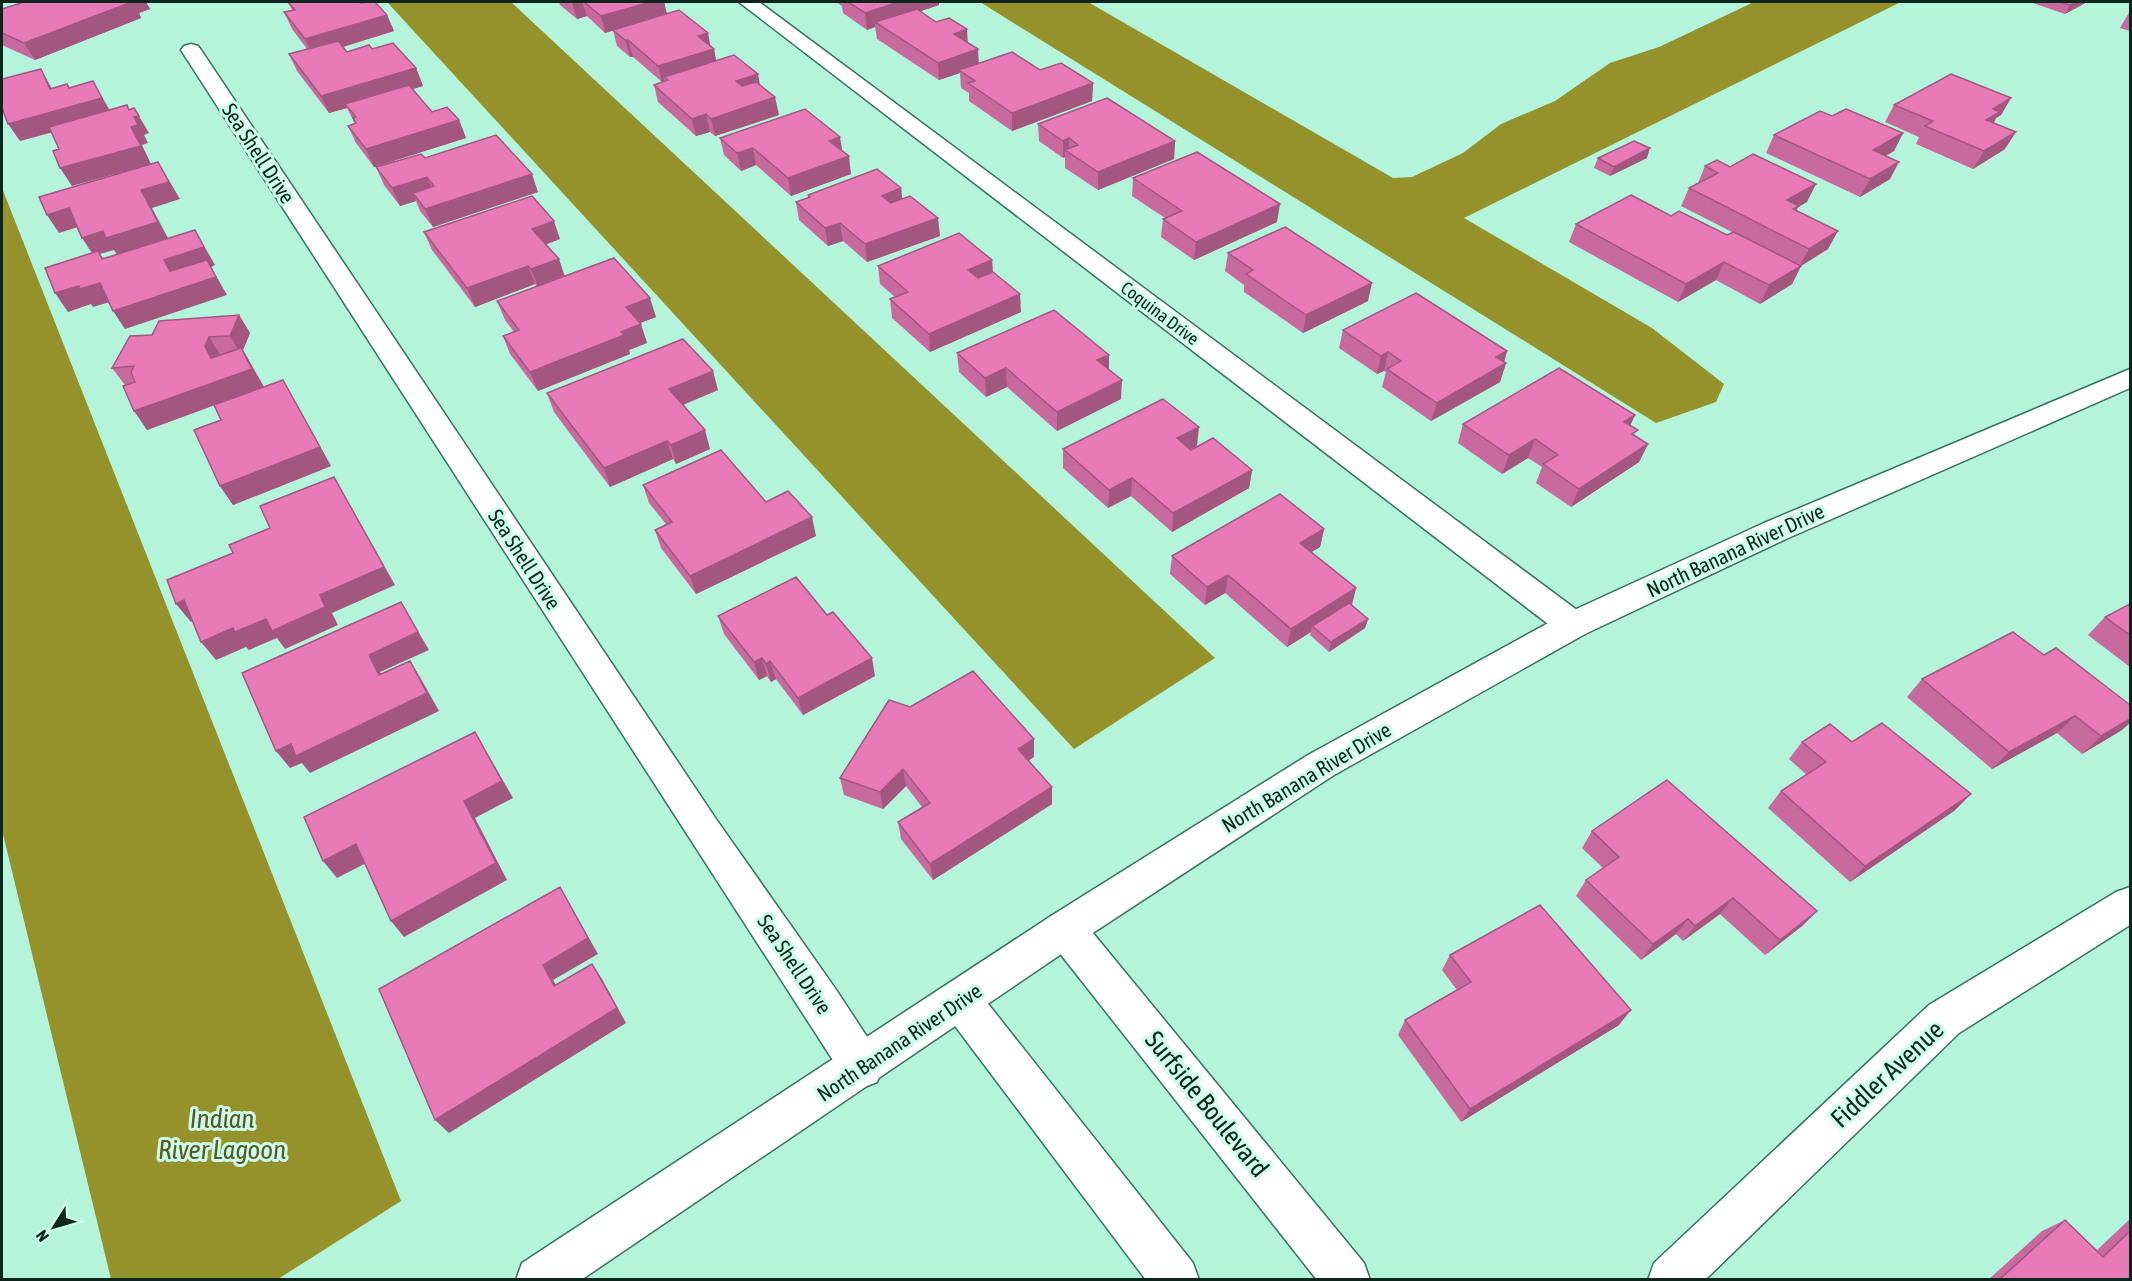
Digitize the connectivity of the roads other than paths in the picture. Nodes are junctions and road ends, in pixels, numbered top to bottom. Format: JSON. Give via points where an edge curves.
{"nodes":[{"id":1,"x":748,"y":2,"type":"edge"},
{"id":2,"x":191,"y":50,"type":"dead end"},
{"id":3,"x":2130,"y":378,"type":"edge"},
{"id":4,"x":1573,"y":625,"type":"junction"},
{"id":5,"x":2130,"y":904,"type":"edge"},
{"id":6,"x":1065,"y":929,"type":"junction"},
{"id":7,"x":960,"y":1000,"type":"junction"},
{"id":8,"x":862,"y":1067,"type":"junction"},
{"id":9,"x":539,"y":1280,"type":"edge"},
{"id":10,"x":1176,"y":1280,"type":"edge"},
{"id":11,"x":1347,"y":1280,"type":"edge"},
{"id":12,"x":1671,"y":1280,"type":"edge"}],
"edges":[{"from":1,"to":4,"type":"street","name":"Coquina Drive"},
{"from":2,"to":8,"type":"street","name":"Sea Shell Drive"},
{"from":3,"to":4,"type":"street","name":"North Banana River Drive","via":[[1775,531]]},
{"from":4,"to":6,"type":"street","name":"North Banana River Drive","via":[[1321,765]]},
{"from":5,"to":12,"type":"street","name":"Fiddler Avenue","via":[[1944,1019]]},
{"from":6,"to":7,"type":"street","name":"North Banana River Drive"},
{"from":6,"to":11,"type":"street","name":"Surfside Boulevard"},
{"from":7,"to":8,"type":"street","name":"North Banana River Drive"},
{"from":7,"to":10,"type":"street"},
{"from":8,"to":9,"type":"street","name":"North Banana River Drive"}]}
